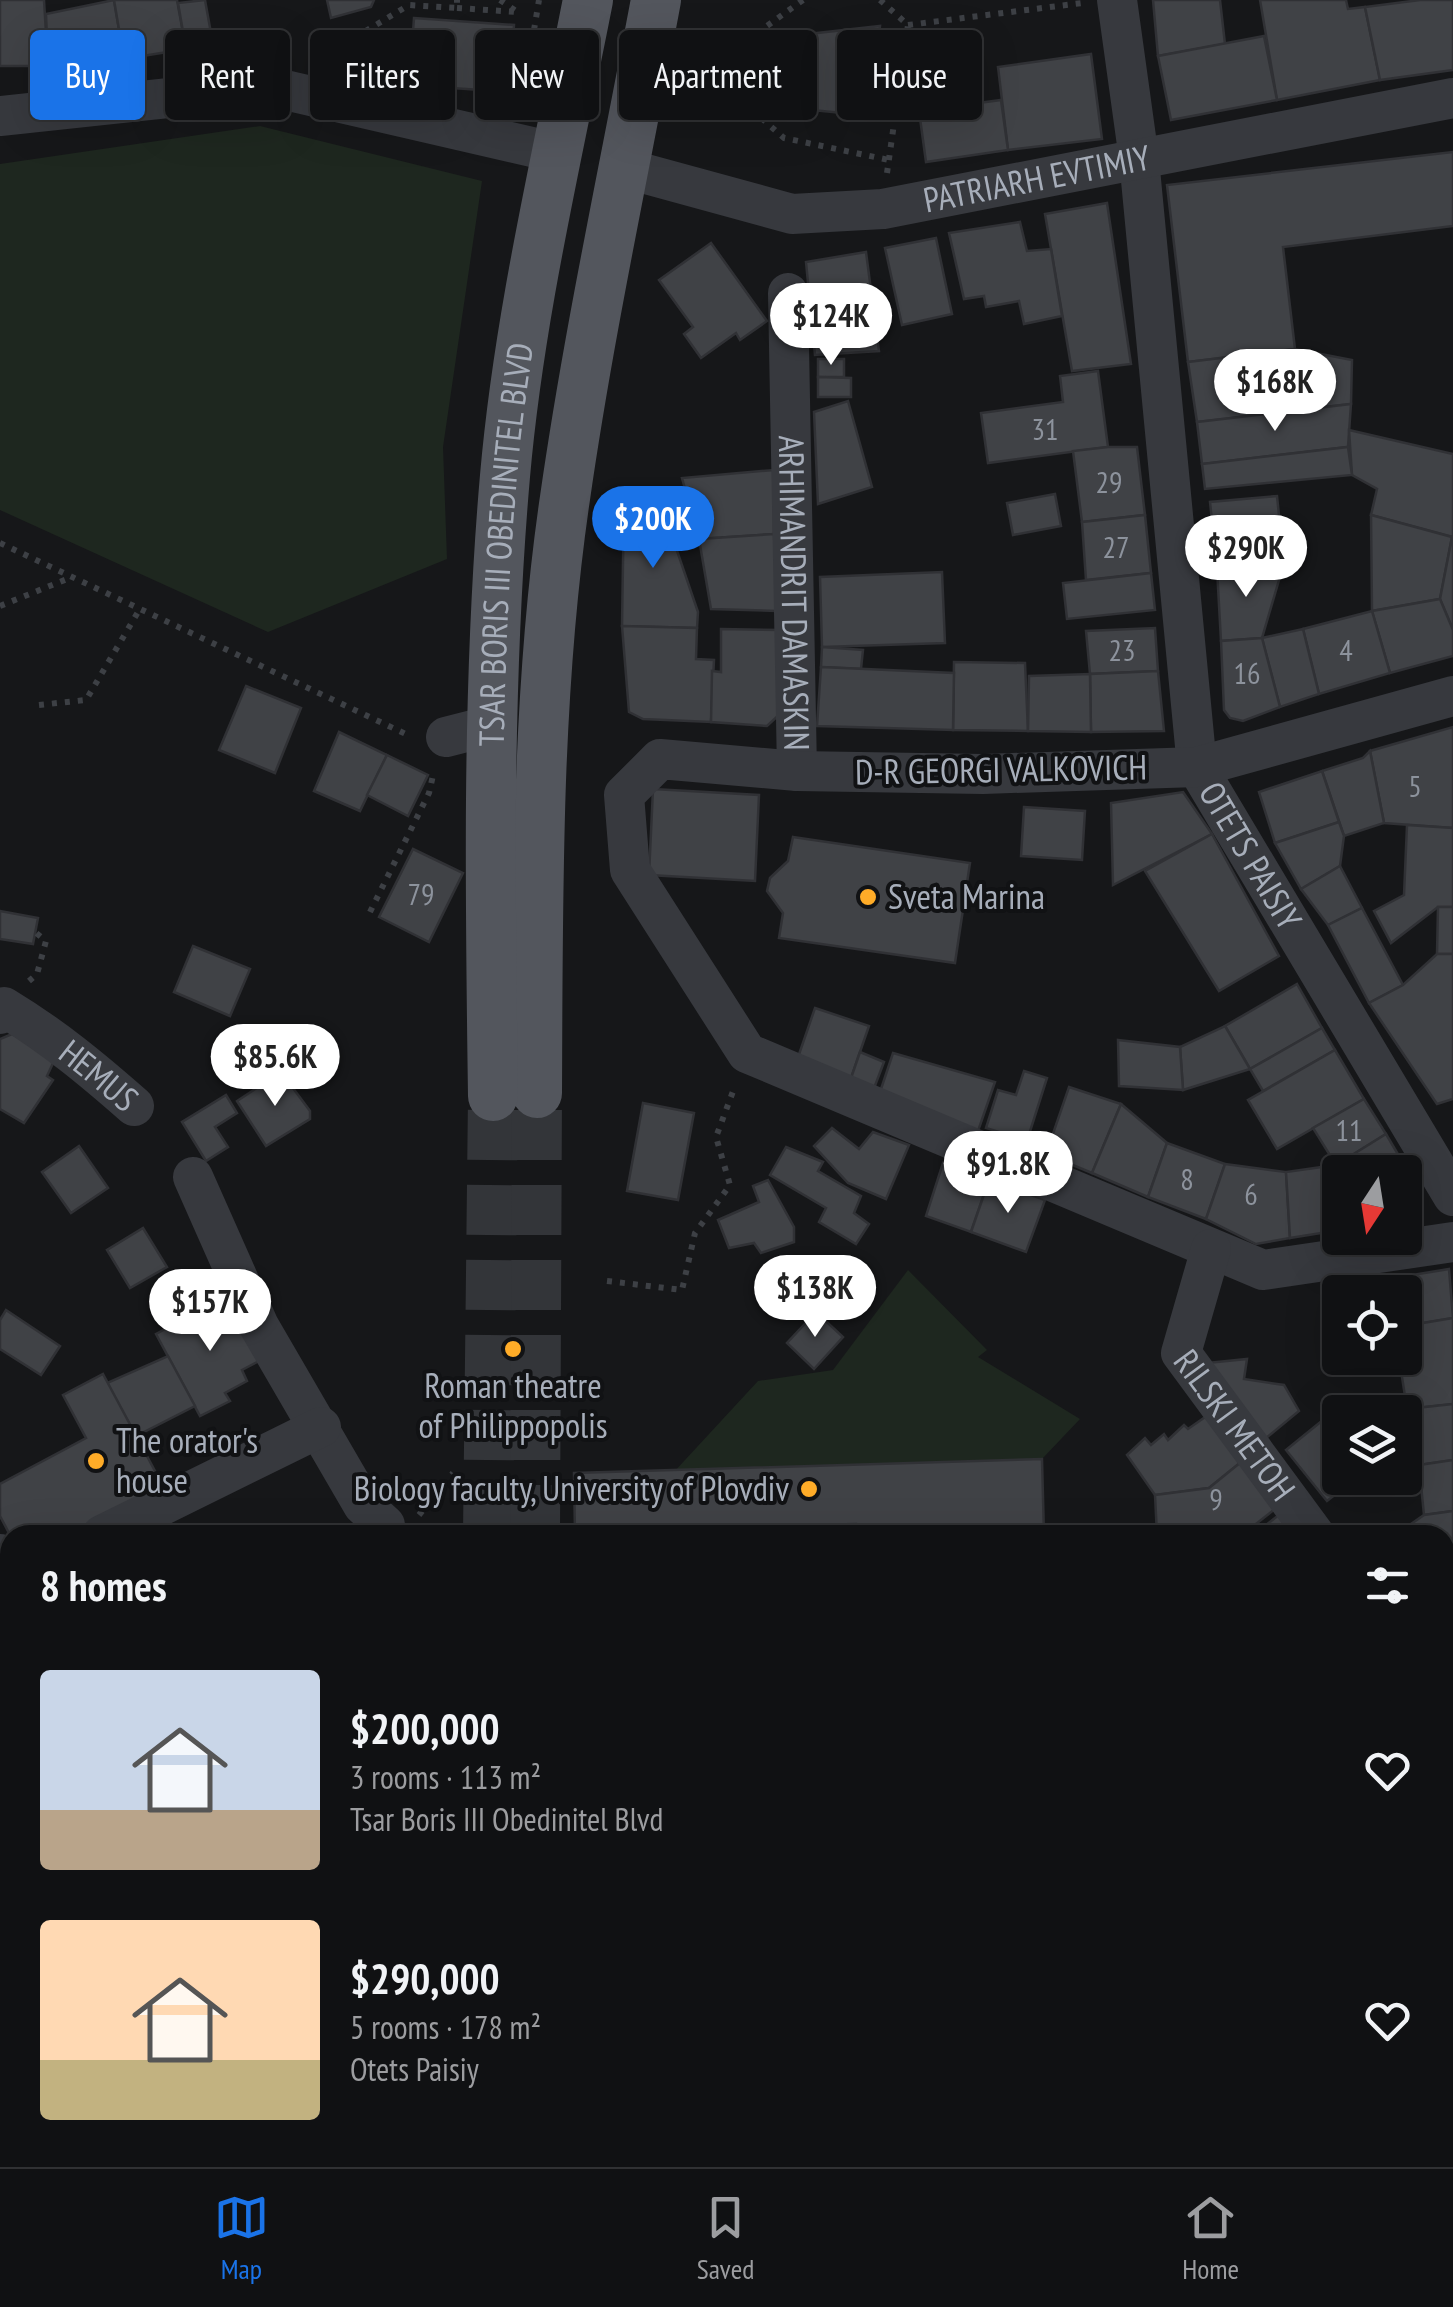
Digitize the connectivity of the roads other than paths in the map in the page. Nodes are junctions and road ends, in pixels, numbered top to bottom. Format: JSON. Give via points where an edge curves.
{"nodes":[{"id":1,"x":588,"y":0,"type":"edge"},
{"id":2,"x":656,"y":0,"type":"edge"},
{"id":3,"x":1103,"y":1,"type":"edge"},
{"id":4,"x":1453,"y":98,"type":"edge"},
{"id":5,"x":0,"y":116,"type":"edge"},
{"id":6,"x":558,"y":154,"type":"junction"},
{"id":7,"x":1139,"y":160,"type":"junction"},
{"id":8,"x":624,"y":168,"type":"junction"},
{"id":9,"x":788,"y":293,"type":"dead end"},
{"id":10,"x":1453,"y":696,"type":"edge"},
{"id":11,"x":1196,"y":767,"type":"junction"},
{"id":12,"x":797,"y":771,"type":"junction"},
{"id":13,"x":2,"y":1011,"type":"edge"},
{"id":14,"x":134,"y":1106,"type":"dead end"},
{"id":15,"x":193,"y":1177,"type":"dead end"},
{"id":16,"x":1453,"y":1196,"type":"edge"},
{"id":17,"x":1453,"y":1242,"type":"edge"},
{"id":18,"x":1211,"y":1248,"type":"junction"},
{"id":19,"x":321,"y":1427,"type":"junction"},
{"id":20,"x":400,"y":1522,"type":"road end"},
{"id":21,"x":122,"y":1525,"type":"edge"},
{"id":22,"x":1308,"y":1525,"type":"edge"}],
"edges":[{"from":1,"to":6,"type":"main road","name":"TSAR BORIS III OBEDINITEL BLVD"},
{"from":2,"to":8,"type":"main road","name":"TSAR BORIS III OBEDINITEL BLVD"},
{"from":3,"to":7,"type":"street","name":"OTETS PAISIY"},
{"from":4,"to":7,"type":"street","name":"PATRIARH EVTIMIY"},
{"from":5,"to":6,"type":"street","via":[[272,87]]},
{"from":6,"to":8,"type":"main road","name":"TSAR BORIS III OBEDINITEL BLVD","via":[[505,474],[449,742],[489,866],[515,1095],[564,500]]},
{"from":7,"to":8,"type":"street","name":"PATRIARH EVTIMIY","via":[[882,209],[792,214]]},
{"from":7,"to":11,"type":"street","name":"OTETS PAISIY"},
{"from":9,"to":12,"type":"street","name":"ARHIMANDRIT DAMASKIN"},
{"from":10,"to":11,"type":"street","name":"D-R GEORGI VALKOVICH"},
{"from":11,"to":12,"type":"street","name":"D-R GEORGI VALKOVICH"},
{"from":11,"to":16,"type":"street","name":"OTETS PAISIY"},
{"from":12,"to":18,"type":"street","name":"D-R GEORGI VALKOVICH","via":[[660,759],[624,795],[630,870],[747,1053]]},
{"from":13,"to":14,"type":"street","name":"HEMUS","via":[[76,1054]]},
{"from":15,"to":19,"type":"street","via":[[259,1326]]},
{"from":17,"to":18,"type":"street","via":[[1263,1270]]},
{"from":18,"to":22,"type":"street","name":"RILSKI METOH","via":[[1182,1353]]},
{"from":19,"to":20,"type":"street","via":[[363,1505]]},
{"from":19,"to":21,"type":"street"}]}
